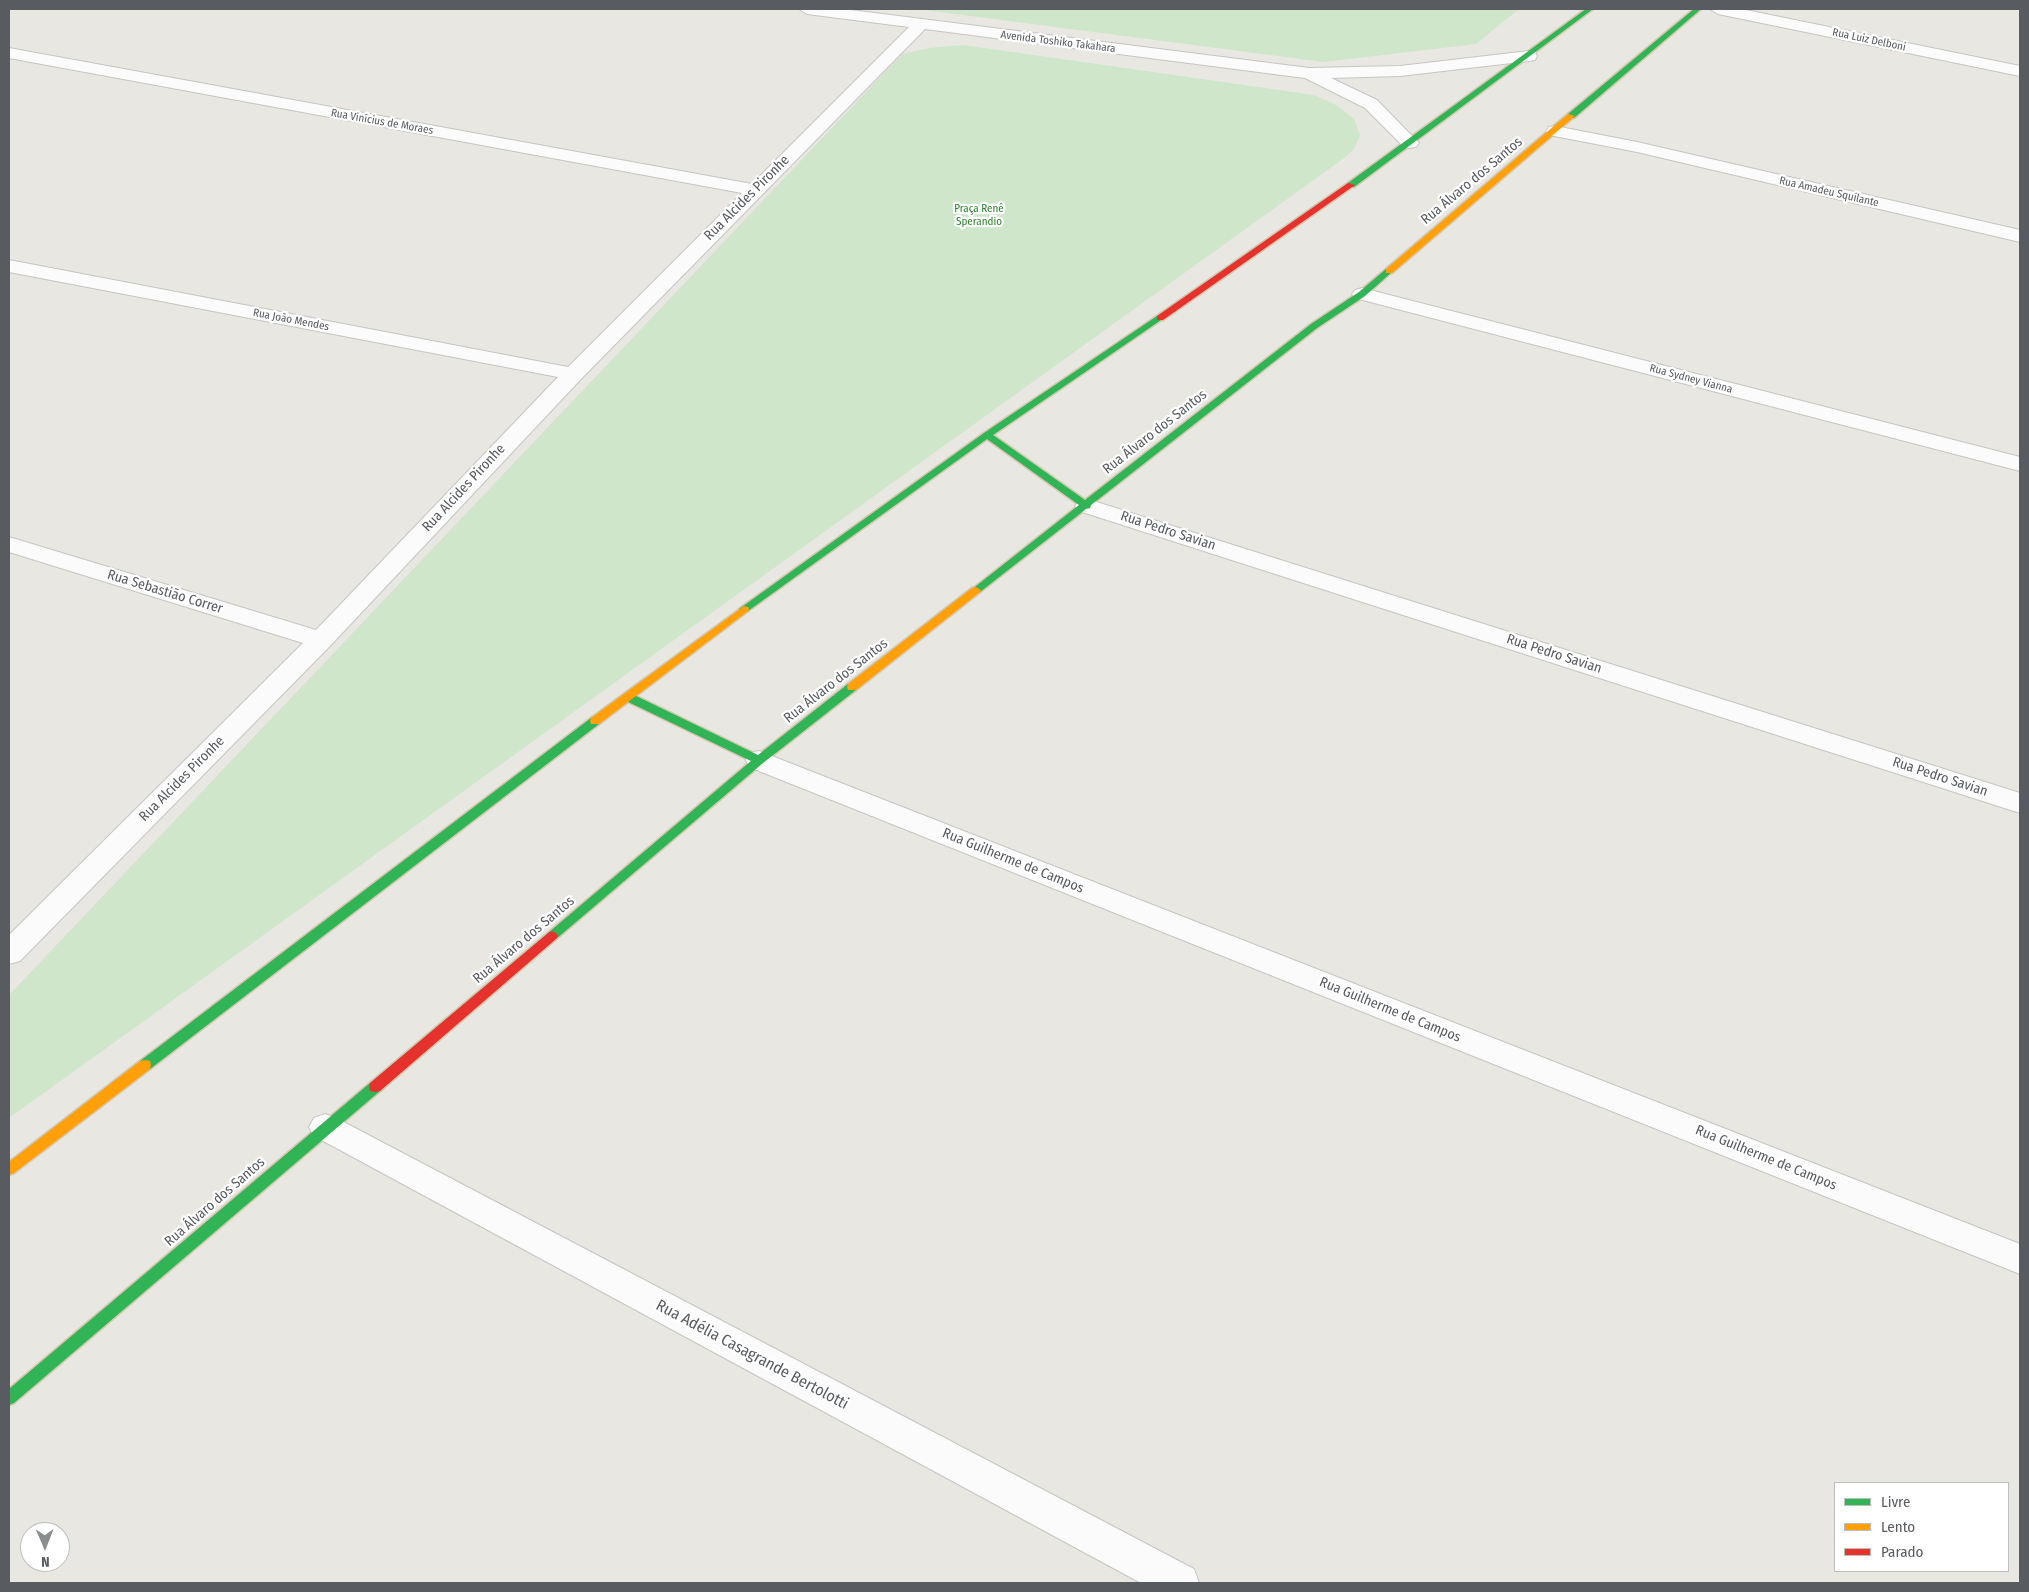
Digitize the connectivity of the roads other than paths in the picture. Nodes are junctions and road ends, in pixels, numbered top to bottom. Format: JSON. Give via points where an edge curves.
{"nodes":[{"id":1,"x":807,"y":9,"type":"edge"},
{"id":2,"x":1590,"y":9,"type":"edge"},
{"id":3,"x":1698,"y":9,"type":"edge"},
{"id":4,"x":1718,"y":9,"type":"edge"},
{"id":5,"x":921,"y":24,"type":"junction"},
{"id":6,"x":9,"y":53,"type":"edge"},
{"id":7,"x":1529,"y":56,"type":"junction"},
{"id":8,"x":2020,"y":71,"type":"edge"},
{"id":9,"x":1309,"y":73,"type":"junction"},
{"id":10,"x":1555,"y":130,"type":"junction"},
{"id":11,"x":1410,"y":143,"type":"junction"},
{"id":12,"x":755,"y":190,"type":"junction"},
{"id":13,"x":2020,"y":236,"type":"edge"},
{"id":14,"x":9,"y":266,"type":"edge"},
{"id":15,"x":1362,"y":294,"type":"junction"},
{"id":16,"x":573,"y":374,"type":"junction"},
{"id":17,"x":987,"y":435,"type":"junction"},
{"id":18,"x":2020,"y":464,"type":"edge"},
{"id":19,"x":1087,"y":506,"type":"junction"},
{"id":20,"x":9,"y":544,"type":"edge"},
{"id":21,"x":321,"y":640,"type":"junction"},
{"id":22,"x":628,"y":697,"type":"junction"},
{"id":23,"x":759,"y":760,"type":"junction"},
{"id":24,"x":2020,"y":803,"type":"edge"},
{"id":25,"x":9,"y":953,"type":"edge"},
{"id":26,"x":325,"y":1127,"type":"junction"},
{"id":27,"x":9,"y":1169,"type":"edge"},
{"id":28,"x":2020,"y":1259,"type":"edge"},
{"id":29,"x":9,"y":1398,"type":"edge"},
{"id":30,"x":1180,"y":1583,"type":"edge"}],
"edges":[{"from":1,"to":5,"type":"street","name":"Avenida Toshiko Takahara"},
{"from":2,"to":7,"type":"main road"},
{"from":3,"to":10,"type":"main road","name":"Rua Álvaro dos Santos"},
{"from":4,"to":8,"type":"street","name":"Rua Luiz Delboni"},
{"from":5,"to":9,"type":"street","name":"Avenida Toshiko Takahara"},
{"from":5,"to":12,"type":"street","name":"Rua Alcides Pironhe"},
{"from":6,"to":12,"type":"street","name":"Rua Vinícius de Moraes"},
{"from":7,"to":9,"type":"street","via":[[1400,71]]},
{"from":7,"to":11,"type":"main road"},
{"from":9,"to":11,"type":"street","via":[[1372,104]]},
{"from":10,"to":13,"type":"street","name":"Rua Amadeu Squilante"},
{"from":10,"to":15,"type":"main road","name":"Rua Álvaro dos Santos"},
{"from":11,"to":17,"type":"main road"},
{"from":12,"to":16,"type":"street","name":"Rua Alcides Pironhe"},
{"from":14,"to":16,"type":"street","name":"Rua João Mendes"},
{"from":15,"to":18,"type":"street","name":"Rua Sydney Vianna"},
{"from":15,"to":19,"type":"main road","name":"Rua Álvaro dos Santos","via":[[1314,326]]},
{"from":16,"to":21,"type":"street","name":"Rua Alcides Pironhe"},
{"from":17,"to":19,"type":"main road"},
{"from":17,"to":22,"type":"main road","via":[[725,622]]},
{"from":19,"to":23,"type":"main road","name":"Rua Álvaro dos Santos"},
{"from":19,"to":24,"type":"street","name":"Rua Pedro Savian"},
{"from":20,"to":21,"type":"street","name":"Rua Sebastião Correr"},
{"from":21,"to":25,"type":"street","name":"Rua Alcides Pironhe"},
{"from":22,"to":23,"type":"main road"},
{"from":22,"to":27,"type":"main road"},
{"from":23,"to":26,"type":"main road","name":"Rua Álvaro dos Santos"},
{"from":23,"to":28,"type":"street","name":"Rua Guilherme de Campos"},
{"from":26,"to":29,"type":"main road","name":"Rua Álvaro dos Santos"},
{"from":26,"to":30,"type":"street","name":"Rua Adélia Casagrande Bertolotti"}]}
